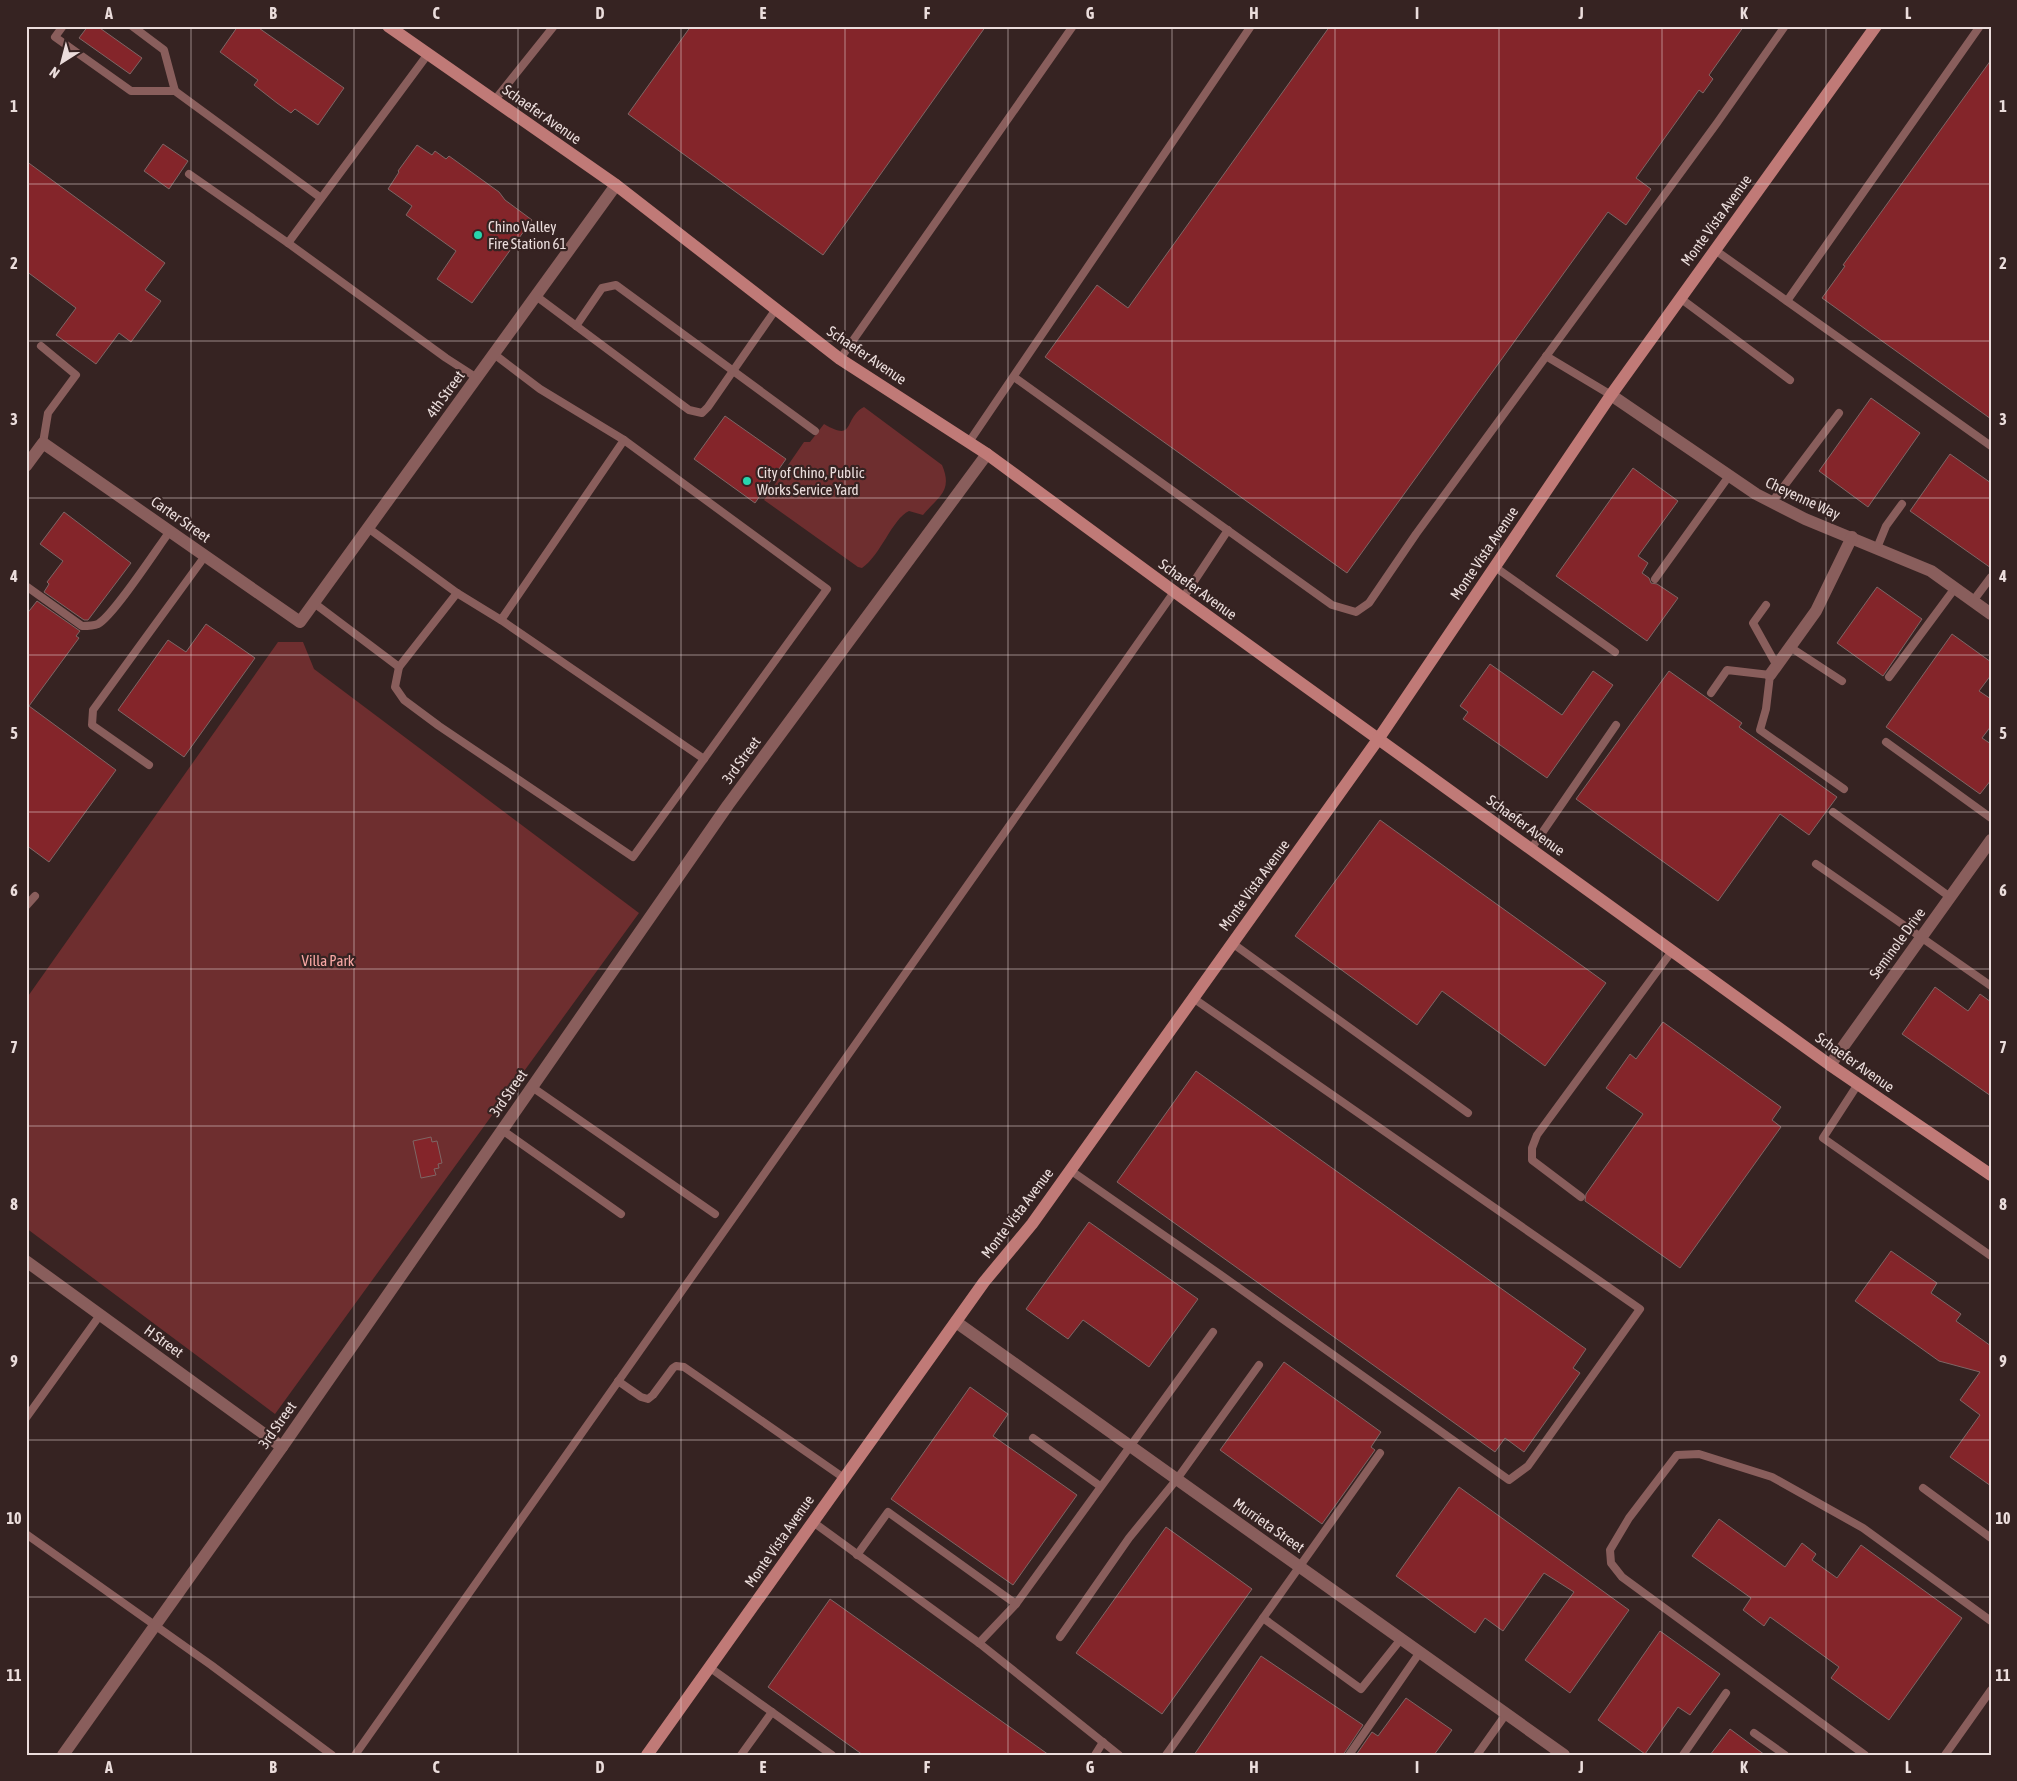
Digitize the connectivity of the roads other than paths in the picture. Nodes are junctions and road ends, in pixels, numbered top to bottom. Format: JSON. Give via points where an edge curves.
{"nodes":[{"id":1,"x":63,"y":26,"type":"edge"},
{"id":2,"x":132,"y":26,"type":"edge"},
{"id":3,"x":388,"y":26,"type":"edge"},
{"id":4,"x":554,"y":26,"type":"edge"},
{"id":5,"x":1073,"y":26,"type":"edge"},
{"id":6,"x":1251,"y":26,"type":"edge"},
{"id":7,"x":1785,"y":26,"type":"edge"},
{"id":8,"x":1876,"y":26,"type":"edge"},
{"id":9,"x":1980,"y":26,"type":"edge"},
{"id":10,"x":428,"y":54,"type":"junction"},
{"id":11,"x":174,"y":91,"type":"junction"},
{"id":12,"x":494,"y":101,"type":"junction"},
{"id":13,"x":189,"y":174,"type":"dead end"},
{"id":14,"x":616,"y":185,"type":"junction"},
{"id":15,"x":321,"y":198,"type":"junction"},
{"id":16,"x":288,"y":243,"type":"junction"},
{"id":17,"x":1715,"y":250,"type":"junction"},
{"id":18,"x":536,"y":296,"type":"junction"},
{"id":19,"x":1680,"y":298,"type":"junction"},
{"id":20,"x":1786,"y":301,"type":"junction"},
{"id":21,"x":776,"y":309,"type":"junction"},
{"id":22,"x":576,"y":326,"type":"junction"},
{"id":23,"x":41,"y":346,"type":"dead end"},
{"id":24,"x":494,"y":354,"type":"junction"},
{"id":25,"x":1546,"y":356,"type":"junction"},
{"id":26,"x":840,"y":359,"type":"junction"},
{"id":27,"x":732,"y":372,"type":"junction"},
{"id":28,"x":1014,"y":377,"type":"junction"},
{"id":29,"x":477,"y":378,"type":"junction"},
{"id":30,"x":1790,"y":380,"type":"dead end"},
{"id":31,"x":1611,"y":395,"type":"junction"},
{"id":32,"x":1839,"y":413,"type":"dead end"},
{"id":33,"x":815,"y":432,"type":"dead end"},
{"id":34,"x":624,"y":440,"type":"junction"},
{"id":35,"x":969,"y":442,"type":"junction"},
{"id":36,"x":43,"y":443,"type":"junction"},
{"id":37,"x":1991,"y":446,"type":"edge"},
{"id":38,"x":987,"y":454,"type":"junction"},
{"id":39,"x":27,"y":462,"type":"edge"},
{"id":40,"x":1729,"y":476,"type":"junction"},
{"id":41,"x":1772,"y":502,"type":"junction"},
{"id":42,"x":1902,"y":504,"type":"dead end"},
{"id":43,"x":368,"y":528,"type":"junction"},
{"id":44,"x":1228,"y":530,"type":"junction"},
{"id":45,"x":170,"y":531,"type":"junction"},
{"id":46,"x":1852,"y":537,"type":"junction"},
{"id":47,"x":1877,"y":548,"type":"junction"},
{"id":48,"x":205,"y":556,"type":"junction"},
{"id":49,"x":1494,"y":567,"type":"junction"},
{"id":50,"x":1991,"y":576,"type":"edge"},
{"id":51,"x":1655,"y":579,"type":"dead end"},
{"id":52,"x":26,"y":586,"type":"edge"},
{"id":53,"x":1955,"y":588,"type":"junction"},
{"id":54,"x":457,"y":593,"type":"junction"},
{"id":55,"x":1178,"y":595,"type":"junction"},
{"id":56,"x":1973,"y":601,"type":"junction"},
{"id":57,"x":314,"y":603,"type":"junction"},
{"id":58,"x":1766,"y":605,"type":"dead end"},
{"id":59,"x":1991,"y":614,"type":"edge"},
{"id":60,"x":501,"y":620,"type":"junction"},
{"id":61,"x":300,"y":622,"type":"joint"},
{"id":62,"x":1790,"y":647,"type":"junction"},
{"id":63,"x":1615,"y":652,"type":"dead end"},
{"id":64,"x":399,"y":667,"type":"junction"},
{"id":65,"x":1773,"y":671,"type":"junction"},
{"id":66,"x":1889,"y":677,"type":"dead end"},
{"id":67,"x":1842,"y":681,"type":"dead end"},
{"id":68,"x":1711,"y":693,"type":"dead end"},
{"id":69,"x":1616,"y":725,"type":"dead end"},
{"id":70,"x":1379,"y":738,"type":"junction"},
{"id":71,"x":1886,"y":742,"type":"dead end"},
{"id":72,"x":704,"y":758,"type":"junction"},
{"id":73,"x":149,"y":765,"type":"dead end"},
{"id":74,"x":1844,"y":789,"type":"dead end"},
{"id":75,"x":1833,"y":812,"type":"dead end"},
{"id":76,"x":1991,"y":818,"type":"edge"},
{"id":77,"x":1991,"y":840,"type":"edge"},
{"id":78,"x":1531,"y":849,"type":"junction"},
{"id":79,"x":1816,"y":864,"type":"dead end"},
{"id":80,"x":35,"y":896,"type":"dead end"},
{"id":81,"x":1950,"y":897,"type":"junction"},
{"id":82,"x":26,"y":906,"type":"edge"},
{"id":83,"x":1921,"y":938,"type":"junction"},
{"id":84,"x":1232,"y":943,"type":"junction"},
{"id":85,"x":1672,"y":951,"type":"junction"},
{"id":86,"x":1991,"y":986,"type":"edge"},
{"id":87,"x":1193,"y":998,"type":"junction"},
{"id":88,"x":1830,"y":1065,"type":"junction"},
{"id":89,"x":1858,"y":1084,"type":"junction"},
{"id":90,"x":532,"y":1087,"type":"junction"},
{"id":91,"x":1468,"y":1114,"type":"dead end"},
{"id":92,"x":502,"y":1130,"type":"junction"},
{"id":93,"x":1070,"y":1170,"type":"junction"},
{"id":94,"x":1991,"y":1175,"type":"edge"},
{"id":95,"x":1582,"y":1197,"type":"dead end"},
{"id":96,"x":621,"y":1214,"type":"dead end"},
{"id":97,"x":715,"y":1214,"type":"dead end"},
{"id":98,"x":1991,"y":1256,"type":"edge"},
{"id":99,"x":26,"y":1261,"type":"edge"},
{"id":100,"x":100,"y":1315,"type":"junction"},
{"id":101,"x":956,"y":1322,"type":"junction"},
{"id":102,"x":1213,"y":1332,"type":"dead end"},
{"id":103,"x":1259,"y":1365,"type":"dead end"},
{"id":104,"x":618,"y":1381,"type":"junction"},
{"id":105,"x":26,"y":1418,"type":"edge"},
{"id":106,"x":1033,"y":1438,"type":"dead end"},
{"id":107,"x":1130,"y":1446,"type":"junction"},
{"id":108,"x":282,"y":1447,"type":"junction"},
{"id":109,"x":1380,"y":1453,"type":"dead end"},
{"id":110,"x":844,"y":1478,"type":"junction"},
{"id":111,"x":1176,"y":1479,"type":"junction"},
{"id":112,"x":1100,"y":1486,"type":"junction"},
{"id":113,"x":1923,"y":1488,"type":"dead end"},
{"id":114,"x":813,"y":1522,"type":"junction"},
{"id":115,"x":26,"y":1534,"type":"edge"},
{"id":116,"x":1991,"y":1538,"type":"edge"},
{"id":117,"x":857,"y":1555,"type":"junction"},
{"id":118,"x":1300,"y":1566,"type":"junction"},
{"id":119,"x":1016,"y":1604,"type":"junction"},
{"id":120,"x":1263,"y":1618,"type":"junction"},
{"id":121,"x":1991,"y":1621,"type":"edge"},
{"id":122,"x":155,"y":1626,"type":"junction"},
{"id":123,"x":1060,"y":1637,"type":"dead end"},
{"id":124,"x":1400,"y":1638,"type":"junction"},
{"id":125,"x":979,"y":1643,"type":"junction"},
{"id":126,"x":1420,"y":1652,"type":"junction"},
{"id":127,"x":709,"y":1668,"type":"junction"},
{"id":128,"x":1991,"y":1690,"type":"edge"},
{"id":129,"x":1726,"y":1693,"type":"dead end"},
{"id":130,"x":772,"y":1712,"type":"junction"},
{"id":131,"x":1506,"y":1714,"type":"junction"},
{"id":132,"x":1754,"y":1733,"type":"dead end"},
{"id":133,"x":1103,"y":1742,"type":"junction"},
{"id":134,"x":63,"y":1755,"type":"edge"},
{"id":135,"x":332,"y":1755,"type":"edge"},
{"id":136,"x":354,"y":1755,"type":"edge"},
{"id":137,"x":647,"y":1755,"type":"edge"},
{"id":138,"x":741,"y":1755,"type":"edge"},
{"id":139,"x":832,"y":1755,"type":"edge"},
{"id":140,"x":1095,"y":1755,"type":"edge"},
{"id":141,"x":1119,"y":1755,"type":"edge"},
{"id":142,"x":1166,"y":1755,"type":"edge"},
{"id":143,"x":1349,"y":1755,"type":"edge"},
{"id":144,"x":1477,"y":1755,"type":"edge"},
{"id":145,"x":1564,"y":1755,"type":"edge"},
{"id":146,"x":1683,"y":1755,"type":"edge"},
{"id":147,"x":1785,"y":1755,"type":"edge"},
{"id":148,"x":1866,"y":1755,"type":"edge"},
{"id":149,"x":1945,"y":1755,"type":"edge"}],
"edges":[{"from":1,"to":11,"type":"lane","via":[[55,37],[131,91]]},
{"from":2,"to":11,"type":"lane","via":[[164,50]]},
{"from":3,"to":10,"type":"street","name":"Schaefer Avenue"},
{"from":4,"to":12,"type":"lane"},
{"from":5,"to":26,"type":"lane"},
{"from":6,"to":28,"type":"lane"},
{"from":7,"to":25,"type":"lane"},
{"from":8,"to":17,"type":"street","name":"Monte Vista Avenue"},
{"from":9,"to":20,"type":"lane"},
{"from":10,"to":12,"type":"street","name":"Schaefer Avenue"},
{"from":10,"to":15,"type":"lane"},
{"from":11,"to":15,"type":"lane"},
{"from":12,"to":14,"type":"street","name":"Schaefer Avenue"},
{"from":13,"to":16,"type":"lane"},
{"from":14,"to":18,"type":"street","name":"4th Street"},
{"from":14,"to":21,"type":"street","name":"Schaefer Avenue"},
{"from":15,"to":16,"type":"lane"},
{"from":16,"to":29,"type":"lane"},
{"from":17,"to":19,"type":"street","name":"Monte Vista Avenue"},
{"from":17,"to":20,"type":"lane"},
{"from":18,"to":22,"type":"lane"},
{"from":18,"to":24,"type":"street","name":"4th Street"},
{"from":19,"to":30,"type":"lane"},
{"from":19,"to":31,"type":"street","name":"Monte Vista Avenue"},
{"from":20,"to":37,"type":"lane"},
{"from":21,"to":26,"type":"street","name":"Schaefer Avenue"},
{"from":21,"to":27,"type":"lane"},
{"from":22,"to":27,"type":"lane","via":[[689,410],[702,413]]},
{"from":22,"to":27,"type":"lane","via":[[602,288],[616,285]]},
{"from":23,"to":36,"type":"lane","via":[[76,375],[48,413]]},
{"from":24,"to":29,"type":"street","name":"4th Street"},
{"from":24,"to":34,"type":"lane","via":[[540,389]]},
{"from":25,"to":31,"type":"lane"},
{"from":25,"to":44,"type":"lane","via":[[1369,603],[1356,612],[1332,605]]},
{"from":26,"to":35,"type":"street","name":"Schaefer Avenue"},
{"from":27,"to":33,"type":"lane"},
{"from":28,"to":35,"type":"lane"},
{"from":28,"to":44,"type":"lane"},
{"from":29,"to":43,"type":"street","name":"4th Street"},
{"from":31,"to":40,"type":"street","name":"Cheyenne Way"},
{"from":31,"to":49,"type":"street","name":"Monte Vista Avenue"},
{"from":32,"to":41,"type":"lane"},
{"from":34,"to":60,"type":"lane"},
{"from":34,"to":72,"type":"lane","via":[[827,589]]},
{"from":35,"to":38,"type":"street","name":"Schaefer Avenue"},
{"from":36,"to":39,"type":"street"},
{"from":36,"to":45,"type":"street","name":"Carter Street"},
{"from":38,"to":55,"type":"street","name":"Schaefer Avenue"},
{"from":38,"to":90,"type":"street","name":"3rd Street","via":[[728,805]]},
{"from":40,"to":41,"type":"street","name":"Cheyenne Way"},
{"from":40,"to":51,"type":"lane"},
{"from":41,"to":46,"type":"street","name":"Cheyenne Way"},
{"from":42,"to":47,"type":"lane","via":[[1886,526]]},
{"from":43,"to":54,"type":"lane"},
{"from":43,"to":57,"type":"street","name":"4th Street"},
{"from":44,"to":55,"type":"lane"},
{"from":45,"to":48,"type":"street","name":"Carter Street"},
{"from":45,"to":52,"type":"lane","via":[[113,609],[92,626],[82,626]]},
{"from":46,"to":47,"type":"street","name":"Cheyenne Way"},
{"from":46,"to":62,"type":"street","via":[[1816,611]]},
{"from":47,"to":53,"type":"street","name":"Cheyenne Way","via":[[1931,571]]},
{"from":48,"to":61,"type":"street","name":"Carter Street"},
{"from":48,"to":73,"type":"lane","via":[[92,710],[92,725]]},
{"from":49,"to":63,"type":"lane"},
{"from":49,"to":70,"type":"street","name":"Monte Vista Avenue"},
{"from":50,"to":56,"type":"lane"},
{"from":53,"to":56,"type":"street","name":"Cheyenne Way"},
{"from":53,"to":66,"type":"lane"},
{"from":54,"to":60,"type":"lane"},
{"from":54,"to":64,"type":"lane"},
{"from":55,"to":70,"type":"street","name":"Schaefer Avenue"},
{"from":55,"to":104,"type":"lane"},
{"from":56,"to":59,"type":"street","name":"Cheyenne Way"},
{"from":57,"to":61,"type":"street","name":"4th Street"},
{"from":57,"to":64,"type":"lane"},
{"from":58,"to":65,"type":"lane","via":[[1754,623]]},
{"from":60,"to":72,"type":"lane"},
{"from":62,"to":65,"type":"street"},
{"from":62,"to":67,"type":"lane"},
{"from":64,"to":72,"type":"lane","via":[[395,687],[404,700],[633,857]]},
{"from":65,"to":68,"type":"lane","via":[[1727,670]]},
{"from":65,"to":74,"type":"lane","via":[[1760,730]]},
{"from":69,"to":78,"type":"lane"},
{"from":70,"to":78,"type":"street","name":"Schaefer Avenue"},
{"from":70,"to":84,"type":"street","name":"Monte Vista Avenue"},
{"from":71,"to":76,"type":"lane"},
{"from":75,"to":81,"type":"lane"},
{"from":77,"to":81,"type":"street","name":"Seminole Drive"},
{"from":78,"to":85,"type":"street","name":"Schaefer Avenue"},
{"from":79,"to":83,"type":"lane"},
{"from":80,"to":82,"type":"lane"},
{"from":81,"to":83,"type":"street","name":"Seminole Drive"},
{"from":83,"to":86,"type":"lane"},
{"from":83,"to":88,"type":"street","name":"Seminole Drive"},
{"from":84,"to":87,"type":"street","name":"Monte Vista Avenue"},
{"from":84,"to":91,"type":"lane"},
{"from":85,"to":88,"type":"street","name":"Schaefer Avenue"},
{"from":85,"to":95,"type":"lane","via":[[1537,1135],[1532,1160]]},
{"from":87,"to":93,"type":"street","name":"Monte Vista Avenue"},
{"from":87,"to":93,"type":"lane","via":[[1640,1309],[1528,1466],[1509,1480]]},
{"from":88,"to":89,"type":"street","name":"Schaefer Avenue"},
{"from":89,"to":94,"type":"street","name":"Schaefer Avenue"},
{"from":89,"to":98,"type":"lane","via":[[1823,1138]]},
{"from":90,"to":92,"type":"street","name":"3rd Street"},
{"from":90,"to":97,"type":"lane"},
{"from":92,"to":96,"type":"lane"},
{"from":92,"to":108,"type":"street","name":"3rd Street"},
{"from":93,"to":101,"type":"street","name":"Monte Vista Avenue"},
{"from":99,"to":100,"type":"street","name":"H Street"},
{"from":100,"to":105,"type":"lane"},
{"from":100,"to":108,"type":"street","name":"H Street"},
{"from":101,"to":107,"type":"street","name":"Murrieta Street"},
{"from":101,"to":110,"type":"street","name":"Monte Vista Avenue"},
{"from":102,"to":107,"type":"lane"},
{"from":103,"to":111,"type":"lane"},
{"from":104,"to":110,"type":"lane","via":[[648,1399],[676,1366],[684,1367]]},
{"from":104,"to":136,"type":"lane"},
{"from":106,"to":112,"type":"lane"},
{"from":107,"to":111,"type":"street","name":"Murrieta Street"},
{"from":107,"to":112,"type":"lane"},
{"from":108,"to":122,"type":"street","name":"3rd Street"},
{"from":109,"to":118,"type":"lane"},
{"from":110,"to":114,"type":"street","name":"Monte Vista Avenue"},
{"from":111,"to":118,"type":"street","name":"Murrieta Street"},
{"from":111,"to":123,"type":"lane","via":[[1129,1538]]},
{"from":112,"to":119,"type":"lane"},
{"from":113,"to":116,"type":"lane"},
{"from":114,"to":117,"type":"lane"},
{"from":114,"to":127,"type":"street","name":"Monte Vista Avenue"},
{"from":115,"to":122,"type":"lane"},
{"from":117,"to":119,"type":"lane","via":[[888,1512]]},
{"from":117,"to":125,"type":"lane"},
{"from":118,"to":120,"type":"lane"},
{"from":118,"to":124,"type":"street","name":"Murrieta Street"},
{"from":119,"to":125,"type":"lane"},
{"from":120,"to":124,"type":"lane","via":[[1361,1689]]},
{"from":120,"to":142,"type":"lane"},
{"from":121,"to":148,"type":"lane","via":[[1863,1528],[1772,1477],[1698,1454],[1678,1455],[1624,1526],[1610,1550],[1612,1563],[1622,1577]]},
{"from":122,"to":134,"type":"street","name":"3rd Street"},
{"from":122,"to":135,"type":"lane"},
{"from":124,"to":126,"type":"street","name":"Murrieta Street"},
{"from":125,"to":133,"type":"lane"},
{"from":126,"to":131,"type":"street","name":"Murrieta Street"},
{"from":126,"to":143,"type":"lane"},
{"from":127,"to":130,"type":"lane"},
{"from":127,"to":137,"type":"street","name":"Monte Vista Avenue"},
{"from":128,"to":149,"type":"lane"},
{"from":129,"to":146,"type":"lane"},
{"from":130,"to":138,"type":"lane"},
{"from":130,"to":139,"type":"lane"},
{"from":131,"to":144,"type":"lane"},
{"from":131,"to":145,"type":"street","name":"Murrieta Street"},
{"from":132,"to":147,"type":"lane"},
{"from":133,"to":140,"type":"lane"},
{"from":133,"to":141,"type":"lane"}]}
